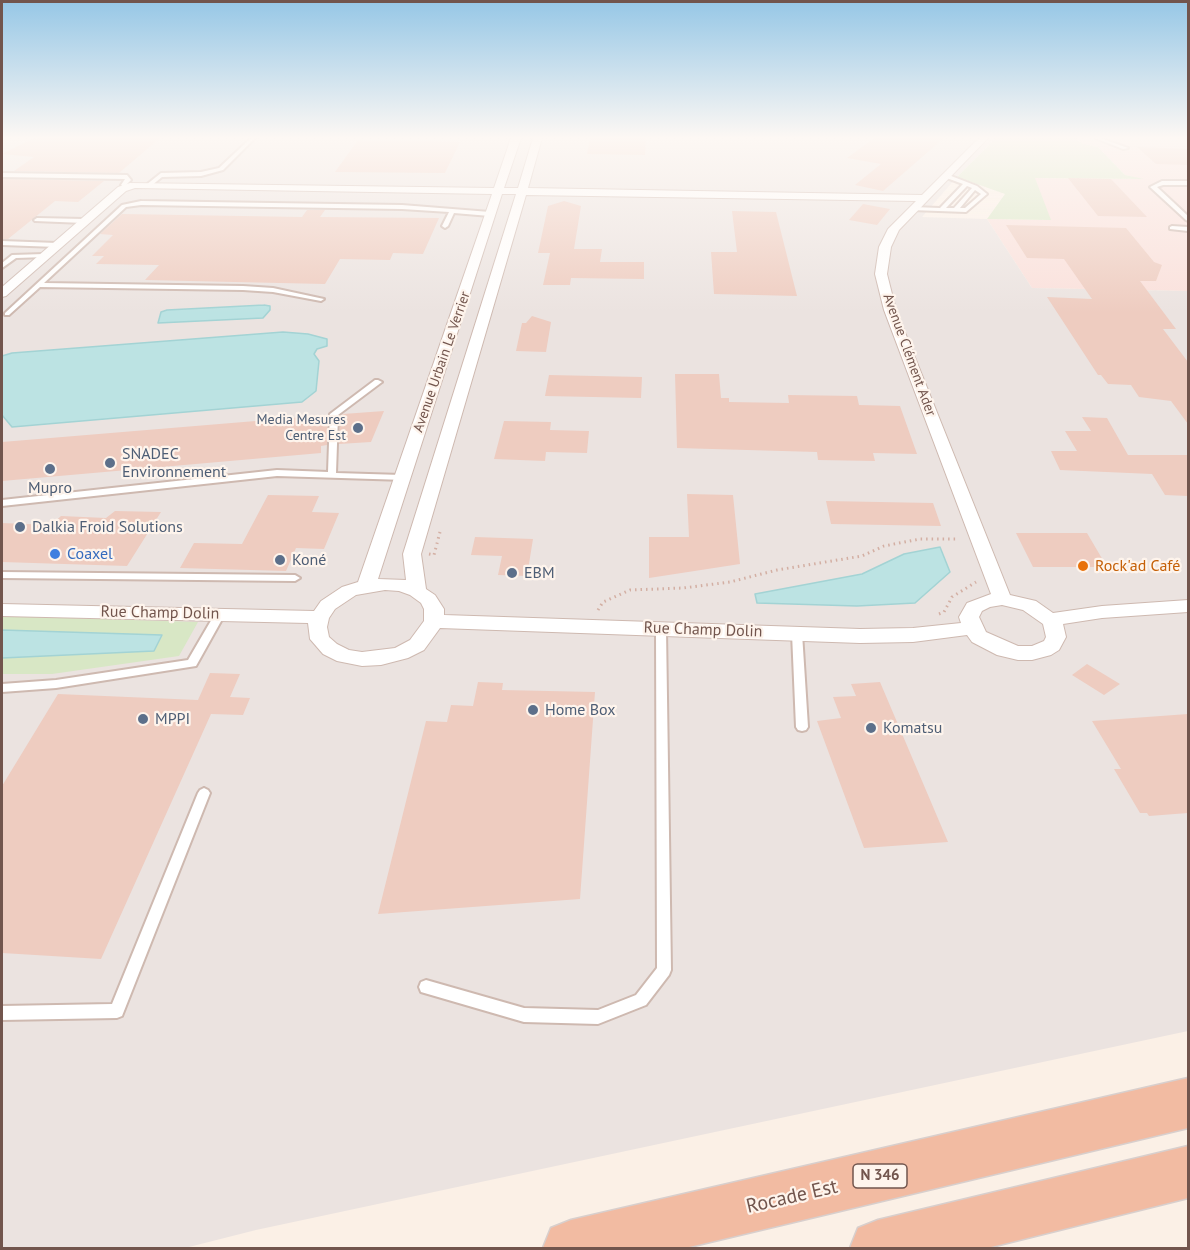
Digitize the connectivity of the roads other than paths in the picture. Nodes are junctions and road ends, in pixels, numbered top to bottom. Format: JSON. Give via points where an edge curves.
{"nodes":[{"id":1,"x":113,"y":196,"type":"edge"},
{"id":2,"x":496,"y":196,"type":"edge"},
{"id":3,"x":522,"y":196,"type":"edge"},
{"id":4,"x":812,"y":196,"type":"edge"},
{"id":5,"x":954,"y":196,"type":"edge"},
{"id":6,"x":967,"y":196,"type":"edge"},
{"id":7,"x":981,"y":196,"type":"edge"},
{"id":8,"x":1163,"y":196,"type":"edge"},
{"id":9,"x":923,"y":198,"type":"joint"},
{"id":10,"x":913,"y":209,"type":"junction"},
{"id":11,"x":942,"y":209,"type":"junction"},
{"id":12,"x":955,"y":210,"type":"junction"},
{"id":13,"x":451,"y":213,"type":"junction"},
{"id":14,"x":490,"y":214,"type":"junction"},
{"id":15,"x":1188,"y":219,"type":"edge"},
{"id":16,"x":37,"y":220,"type":"dead end"},
{"id":17,"x":84,"y":221,"type":"junction"},
{"id":18,"x":445,"y":226,"type":"dead end"},
{"id":19,"x":1172,"y":228,"type":"dead end"},
{"id":20,"x":1188,"y":229,"type":"edge"},
{"id":21,"x":2,"y":243,"type":"edge"},
{"id":22,"x":57,"y":245,"type":"junction"},
{"id":23,"x":44,"y":256,"type":"junction"},
{"id":24,"x":2,"y":266,"type":"edge"},
{"id":25,"x":39,"y":285,"type":"junction"},
{"id":26,"x":2,"y":293,"type":"edge"},
{"id":27,"x":321,"y":299,"type":"dead end"},
{"id":28,"x":7,"y":314,"type":"dead end"},
{"id":29,"x":378,"y":382,"type":"dead end"},
{"id":30,"x":332,"y":475,"type":"junction"},
{"id":31,"x":402,"y":478,"type":"junction"},
{"id":32,"x":2,"y":503,"type":"edge"},
{"id":33,"x":2,"y":575,"type":"edge"},
{"id":34,"x":295,"y":578,"type":"dead end"},
{"id":35,"x":366,"y":586,"type":"junction"},
{"id":36,"x":417,"y":591,"type":"junction"},
{"id":37,"x":1002,"y":599,"type":"junction"},
{"id":38,"x":1188,"y":606,"type":"edge"},
{"id":39,"x":2,"y":609,"type":"edge"},
{"id":40,"x":220,"y":614,"type":"junction"},
{"id":41,"x":319,"y":617,"type":"junction"},
{"id":42,"x":1050,"y":620,"type":"junction"},
{"id":43,"x":434,"y":621,"type":"junction"},
{"id":44,"x":972,"y":628,"type":"junction"},
{"id":45,"x":662,"y":629,"type":"junction"},
{"id":46,"x":797,"y":633,"type":"junction"},
{"id":47,"x":2,"y":688,"type":"edge"},
{"id":48,"x":802,"y":727,"type":"dead end"},
{"id":49,"x":204,"y":792,"type":"dead end"},
{"id":50,"x":426,"y":987,"type":"dead end"},
{"id":51,"x":2,"y":1013,"type":"edge"},
{"id":52,"x":1188,"y":1103,"type":"edge"},
{"id":53,"x":1183,"y":1174,"type":"edge"},
{"id":54,"x":571,"y":1248,"type":"edge"},
{"id":55,"x":878,"y":1248,"type":"edge"}],
"edges":[{"from":1,"to":17,"type":"street"},
{"from":2,"to":14,"type":"street","name":"Avenue Urbain Le Verrier"},
{"from":3,"to":36,"type":"street","name":"Avenue Urbain Le Verrier","via":[[412,554]]},
{"from":4,"to":9,"type":"street"},
{"from":5,"to":11,"type":"lane"},
{"from":6,"to":12,"type":"lane"},
{"from":7,"to":12,"type":"lane","via":[[966,210]]},
{"from":8,"to":15,"type":"lane"},
{"from":9,"to":10,"type":"street","name":"Avenue Clément Ader"},
{"from":10,"to":11,"type":"lane"},
{"from":10,"to":37,"type":"street","name":"Avenue Clément Ader","via":[[894,229],[885,247],[881,274],[890,310]]},
{"from":11,"to":12,"type":"lane"},
{"from":13,"to":14,"type":"lane"},
{"from":13,"to":18,"type":"lane"},
{"from":13,"to":25,"type":"lane","via":[[402,207],[141,203],[124,206]]},
{"from":14,"to":31,"type":"street","name":"Avenue Urbain Le Verrier"},
{"from":16,"to":17,"type":"lane"},
{"from":17,"to":22,"type":"street"},
{"from":19,"to":20,"type":"lane"},
{"from":21,"to":22,"type":"lane"},
{"from":22,"to":23,"type":"street"},
{"from":23,"to":24,"type":"lane","via":[[14,256]]},
{"from":23,"to":26,"type":"street"},
{"from":25,"to":27,"type":"lane","via":[[243,288]]},
{"from":25,"to":28,"type":"lane"},
{"from":29,"to":30,"type":"lane","via":[[334,414]]},
{"from":30,"to":31,"type":"lane"},
{"from":30,"to":32,"type":"lane","via":[[277,473]]},
{"from":31,"to":35,"type":"street","name":"Avenue Urbain Le Verrier"},
{"from":33,"to":34,"type":"lane"},
{"from":35,"to":36,"type":"street","via":[[402,585]]},
{"from":35,"to":41,"type":"street","via":[[337,598]]},
{"from":36,"to":43,"type":"street","via":[[434,609]]},
{"from":37,"to":42,"type":"street","via":[[1029,605]]},
{"from":37,"to":44,"type":"street","via":[[974,607],[969,617]]},
{"from":38,"to":42,"type":"street"},
{"from":39,"to":40,"type":"street","name":"Rue Champ Dolin"},
{"from":40,"to":41,"type":"street","name":"Rue Champ Dolin"},
{"from":40,"to":47,"type":"lane","via":[[192,663],[56,684]]},
{"from":41,"to":43,"type":"street","via":[[320,639],[330,649],[362,659],[401,653],[422,639]]},
{"from":42,"to":44,"type":"street","via":[[1056,637],[1052,645],[1032,653],[1004,650],[979,637]]},
{"from":43,"to":45,"type":"street","name":"Rue Champ Dolin"},
{"from":44,"to":46,"type":"street","name":"Rue Champ Dolin","via":[[913,634]]},
{"from":45,"to":46,"type":"street","name":"Rue Champ Dolin"},
{"from":45,"to":50,"type":"lane","via":[[664,970],[641,1000],[598,1017],[524,1016]]},
{"from":46,"to":48,"type":"lane"},
{"from":49,"to":51,"type":"lane","via":[[117,1011]]},
{"from":52,"to":54,"type":"highway","name":"Rocade Est","number":"N 346"},
{"from":53,"to":55,"type":"highway"}]}
